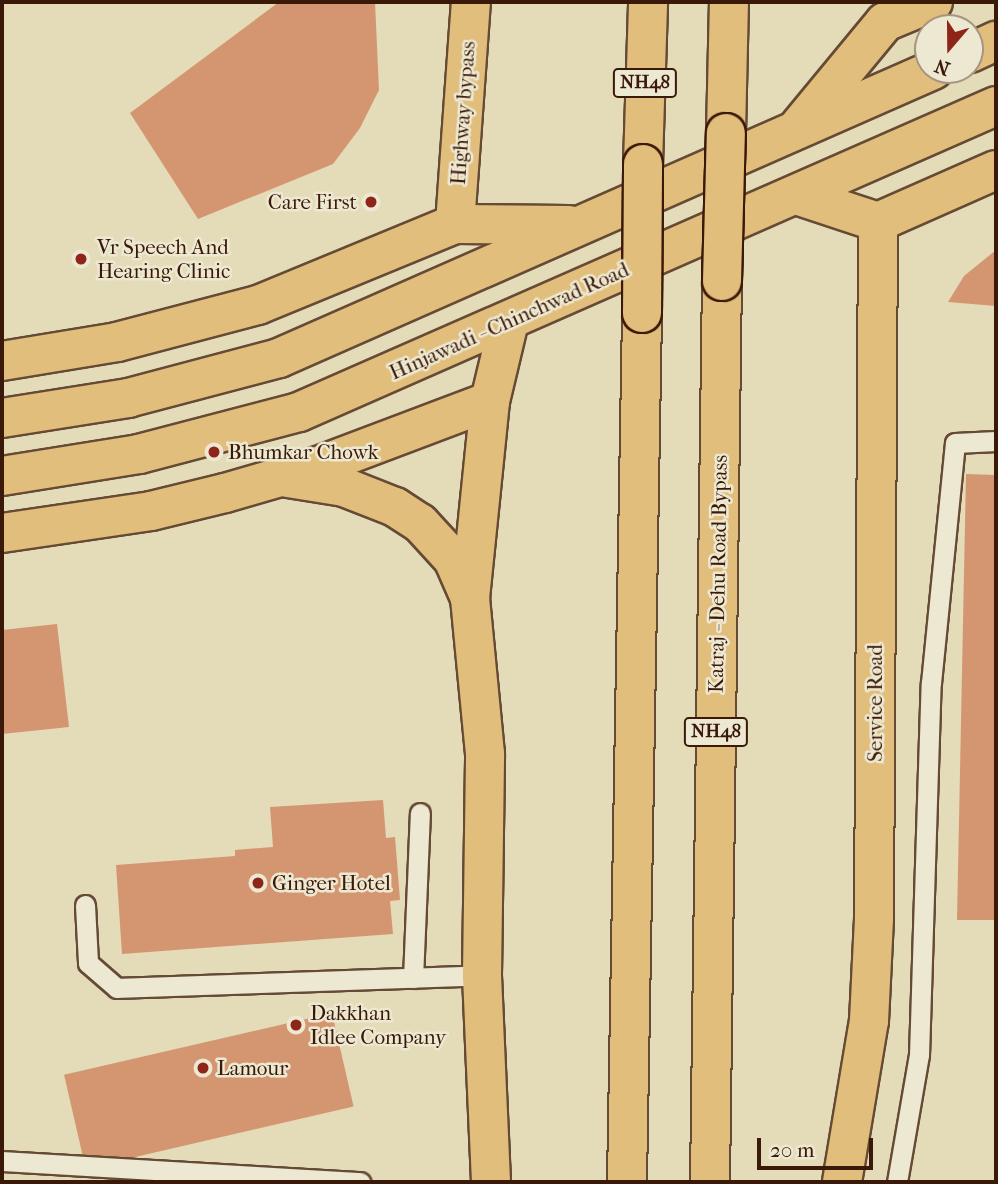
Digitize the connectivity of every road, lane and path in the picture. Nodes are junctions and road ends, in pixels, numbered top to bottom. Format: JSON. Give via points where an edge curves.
{"nodes":[{"id":1,"x":471,"y":2,"type":"edge"},
{"id":2,"x":648,"y":2,"type":"edge"},
{"id":3,"x":730,"y":2,"type":"edge"},
{"id":4,"x":933,"y":2,"type":"edge"},
{"id":5,"x":914,"y":79,"type":"edge"},
{"id":6,"x":996,"y":106,"type":"edge"},
{"id":7,"x":793,"y":133,"type":"junction"},
{"id":8,"x":996,"y":170,"type":"edge"},
{"id":9,"x":796,"y":195,"type":"junction"},
{"id":10,"x":878,"y":222,"type":"junction"},
{"id":11,"x":455,"y":224,"type":"junction"},
{"id":12,"x":582,"y":225,"type":"junction"},
{"id":13,"x":509,"y":321,"type":"junction"},
{"id":14,"x":2,"y":361,"type":"edge"},
{"id":15,"x":490,"y":401,"type":"junction"},
{"id":16,"x":2,"y":418,"type":"edge"},
{"id":17,"x":996,"y":441,"type":"edge"},
{"id":18,"x":2,"y":476,"type":"edge"},
{"id":19,"x":279,"y":477,"type":"junction"},
{"id":20,"x":2,"y":533,"type":"edge"},
{"id":21,"x":470,"y":598,"type":"junction"},
{"id":22,"x":420,"y":813,"type":"dead end"},
{"id":23,"x":85,"y":905,"type":"dead end"},
{"id":24,"x":482,"y":975,"type":"junction"},
{"id":25,"x":413,"y":978,"type":"junction"},
{"id":26,"x":2,"y":1161,"type":"edge"},
{"id":27,"x":360,"y":1182,"type":"edge"},
{"id":28,"x":491,"y":1182,"type":"edge"},
{"id":29,"x":627,"y":1182,"type":"edge"},
{"id":30,"x":710,"y":1182,"type":"edge"},
{"id":31,"x":842,"y":1182,"type":"edge"},
{"id":32,"x":897,"y":1182,"type":"edge"}],
"edges":[{"from":1,"to":11,"type":"main road","name":"Highway bypass"},
{"from":2,"to":29,"type":"main road","number":"NH48","bridge":true},
{"from":3,"to":30,"type":"main road","name":"Katraj - Dehu Road Bypass","number":"NH48","bridge":true},
{"from":4,"to":7,"type":"main road","via":[[885,22]]},
{"from":5,"to":7,"type":"main road"},
{"from":6,"to":9,"type":"main road","name":"Hinjawadi - Chinchwad Road"},
{"from":7,"to":12,"type":"main road"},
{"from":8,"to":10,"type":"main road"},
{"from":9,"to":10,"type":"main road"},
{"from":9,"to":13,"type":"main road","name":"Hinjawadi - Chinchwad Road"},
{"from":10,"to":31,"type":"main road","name":"Service Road","via":[[874,917],[869,1021]]},
{"from":11,"to":12,"type":"main road"},
{"from":11,"to":14,"type":"main road","via":[[258,305],[117,342]]},
{"from":12,"to":16,"type":"main road","via":[[279,358],[128,398]]},
{"from":13,"to":15,"type":"main road"},
{"from":13,"to":18,"type":"main road","name":"Hinjawadi - Chinchwad Road","via":[[273,419],[139,454]]},
{"from":15,"to":19,"type":"main road"},
{"from":15,"to":21,"type":"main road"},
{"from":17,"to":32,"type":"lane","via":[[956,443],[930,683],[919,1055]]},
{"from":19,"to":20,"type":"main road","via":[[151,510]]},
{"from":19,"to":21,"type":"main road","via":[[331,484],[395,507],[420,523],[453,559]]},
{"from":21,"to":24,"type":"main road","via":[[485,754]]},
{"from":22,"to":25,"type":"lane"},
{"from":23,"to":25,"type":"lane","via":[[88,963],[117,988]]},
{"from":24,"to":25,"type":"lane"},
{"from":24,"to":28,"type":"main road"},
{"from":26,"to":27,"type":"lane"}]}
